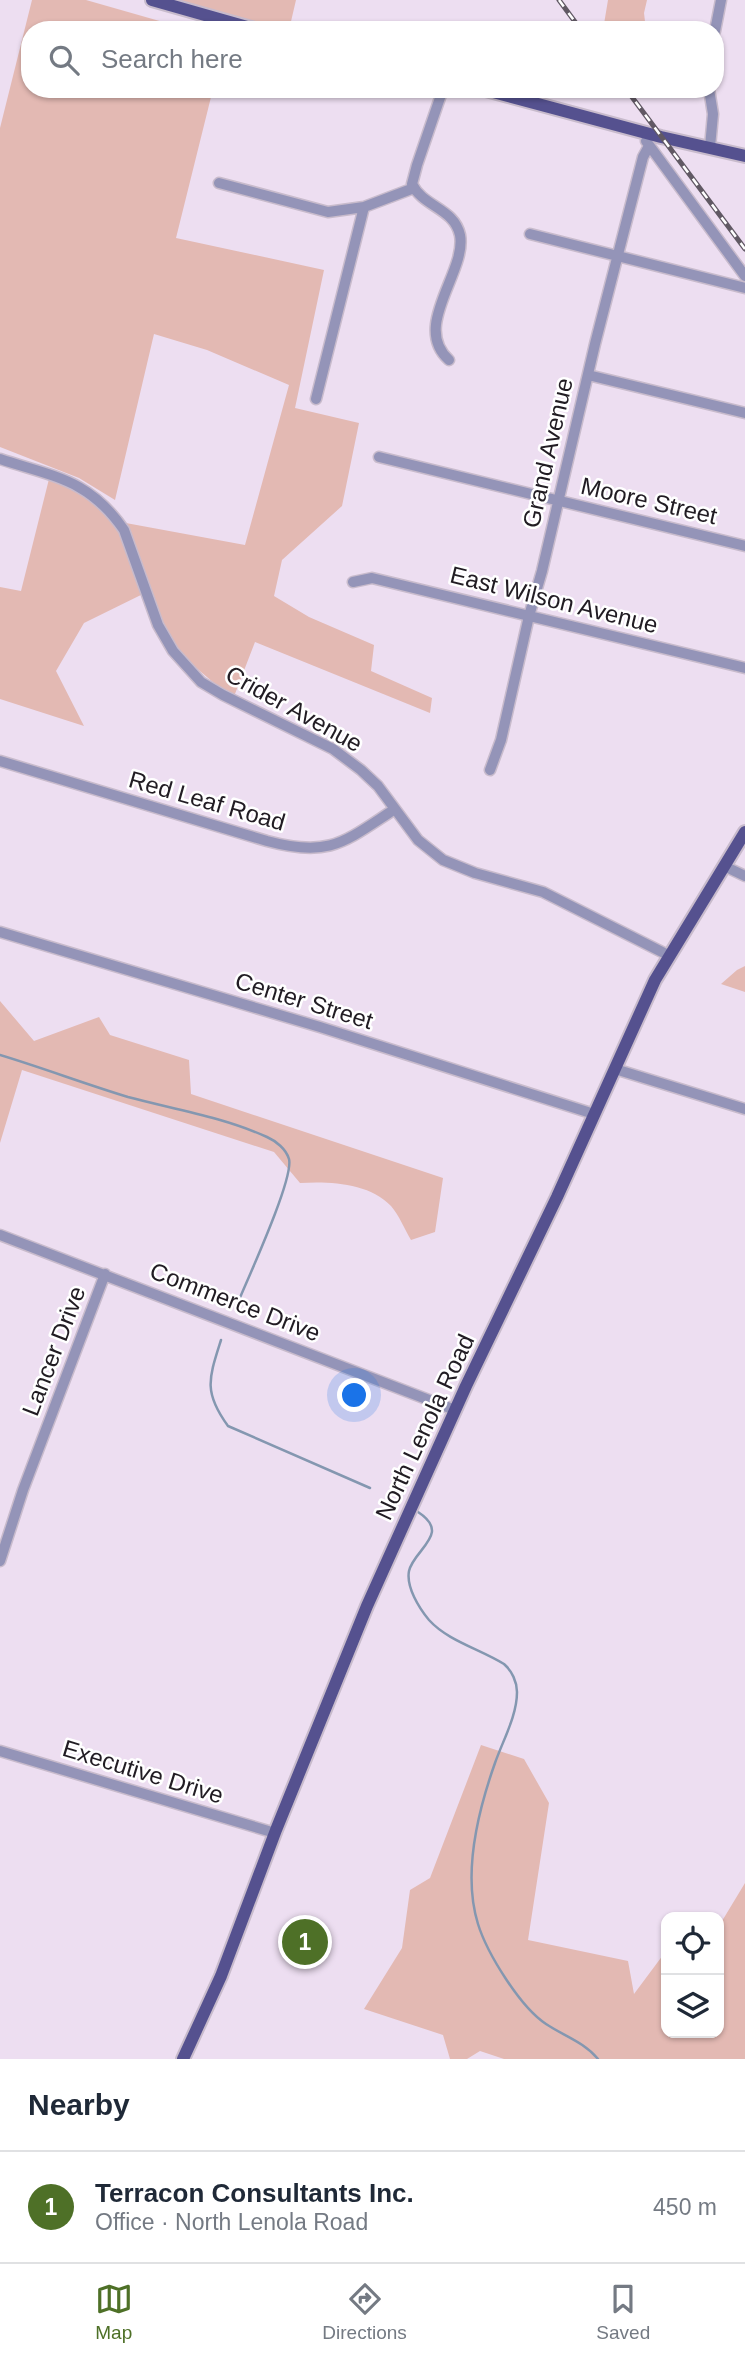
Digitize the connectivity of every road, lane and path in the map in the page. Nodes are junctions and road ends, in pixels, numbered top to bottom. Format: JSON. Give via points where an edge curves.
{"nodes":[{"id":1,"x":152,"y":0,"type":"edge"},
{"id":2,"x":722,"y":0,"type":"edge"},
{"id":3,"x":226,"y":21,"type":"edge"},
{"id":4,"x":717,"y":21,"type":"edge"},
{"id":5,"x":440,"y":98,"type":"edge"},
{"id":6,"x":516,"y":98,"type":"edge"},
{"id":7,"x":710,"y":98,"type":"edge"},
{"id":8,"x":641,"y":131,"type":"junction"},
{"id":9,"x":649,"y":146,"type":"junction"},
{"id":10,"x":710,"y":147,"type":"junction"},
{"id":11,"x":745,"y":156,"type":"edge"},
{"id":12,"x":219,"y":183,"type":"dead end"},
{"id":13,"x":414,"y":188,"type":"junction"},
{"id":14,"x":364,"y":207,"type":"junction"},
{"id":15,"x":530,"y":234,"type":"dead end"},
{"id":16,"x":617,"y":257,"type":"junction"},
{"id":17,"x":745,"y":276,"type":"edge"},
{"id":18,"x":745,"y":288,"type":"edge"},
{"id":19,"x":449,"y":360,"type":"dead end"},
{"id":20,"x":588,"y":375,"type":"junction"},
{"id":21,"x":316,"y":399,"type":"dead end"},
{"id":22,"x":745,"y":413,"type":"edge"},
{"id":23,"x":379,"y":457,"type":"dead end"},
{"id":24,"x":0,"y":459,"type":"edge"},
{"id":25,"x":559,"y":501,"type":"junction"},
{"id":26,"x":745,"y":546,"type":"edge"},
{"id":27,"x":353,"y":582,"type":"dead end"},
{"id":28,"x":529,"y":616,"type":"junction"},
{"id":29,"x":745,"y":668,"type":"edge"},
{"id":30,"x":0,"y":761,"type":"edge"},
{"id":31,"x":490,"y":770,"type":"dead end"},
{"id":32,"x":395,"y":809,"type":"junction"},
{"id":33,"x":745,"y":832,"type":"edge"},
{"id":34,"x":724,"y":866,"type":"junction"},
{"id":35,"x":745,"y":876,"type":"edge"},
{"id":36,"x":0,"y":932,"type":"edge"},
{"id":37,"x":668,"y":955,"type":"junction"},
{"id":38,"x":615,"y":1069,"type":"junction"},
{"id":39,"x":745,"y":1109,"type":"edge"},
{"id":40,"x":594,"y":1114,"type":"junction"},
{"id":41,"x":0,"y":1235,"type":"edge"},
{"id":42,"x":106,"y":1274,"type":"junction"},
{"id":43,"x":455,"y":1410,"type":"junction"},
{"id":44,"x":0,"y":1561,"type":"edge"},
{"id":45,"x":0,"y":1751,"type":"edge"},
{"id":46,"x":275,"y":1833,"type":"junction"},
{"id":47,"x":183,"y":2059,"type":"edge"}],
"edges":[{"from":1,"to":3,"type":"main road"},
{"from":2,"to":4,"type":"street"},
{"from":5,"to":13,"type":"street"},
{"from":6,"to":8,"type":"main road"},
{"from":7,"to":10,"type":"street"},
{"from":8,"to":9,"type":"street"},
{"from":8,"to":10,"type":"main road"},
{"from":9,"to":16,"type":"street","name":"Grand Avenue"},
{"from":9,"to":17,"type":"street"},
{"from":10,"to":11,"type":"main road"},
{"from":12,"to":14,"type":"street","via":[[328,212]]},
{"from":13,"to":14,"type":"street"},
{"from":13,"to":19,"type":"street","via":[[451,217],[461,239],[437,327],[442,351]]},
{"from":14,"to":21,"type":"street"},
{"from":15,"to":16,"type":"street"},
{"from":16,"to":18,"type":"street"},
{"from":16,"to":20,"type":"street","name":"Grand Avenue"},
{"from":20,"to":22,"type":"street"},
{"from":20,"to":25,"type":"street","name":"Grand Avenue"},
{"from":23,"to":25,"type":"street","name":"Moore Street"},
{"from":24,"to":32,"type":"street","name":"Crider Avenue","via":[[68,480],[98,500],[124,530],[158,625],[191,673],[212,689],[343,756],[370,778]]},
{"from":25,"to":26,"type":"street","name":"Moore Street"},
{"from":25,"to":28,"type":"street","name":"Grand Avenue"},
{"from":27,"to":28,"type":"street","name":"East Wilson Avenue","via":[[372,578]]},
{"from":28,"to":29,"type":"street","name":"East Wilson Avenue"},
{"from":28,"to":31,"type":"street","name":"Grand Avenue"},
{"from":30,"to":32,"type":"street","name":"Red Leaf Road","via":[[307,850],[343,841]]},
{"from":32,"to":37,"type":"street","name":"Crider Avenue","via":[[426,848],[452,866],[543,892]]},
{"from":33,"to":34,"type":"main road","name":"North Lenola Road"},
{"from":34,"to":35,"type":"street"},
{"from":34,"to":37,"type":"main road","name":"North Lenola Road"},
{"from":36,"to":40,"type":"street","name":"Center Street"},
{"from":37,"to":38,"type":"main road","name":"North Lenola Road"},
{"from":38,"to":39,"type":"street"},
{"from":38,"to":40,"type":"main road","name":"North Lenola Road"},
{"from":40,"to":43,"type":"main road","name":"North Lenola Road"},
{"from":41,"to":42,"type":"street","name":"Commerce Drive"},
{"from":42,"to":43,"type":"street","name":"Commerce Drive"},
{"from":42,"to":44,"type":"street","name":"Lancer Drive"},
{"from":43,"to":46,"type":"main road","name":"North Lenola Road","via":[[371,1596]]},
{"from":45,"to":46,"type":"street","name":"Executive Drive"},
{"from":46,"to":47,"type":"main road","name":"North Lenola Road","via":[[220,1978]]}]}
